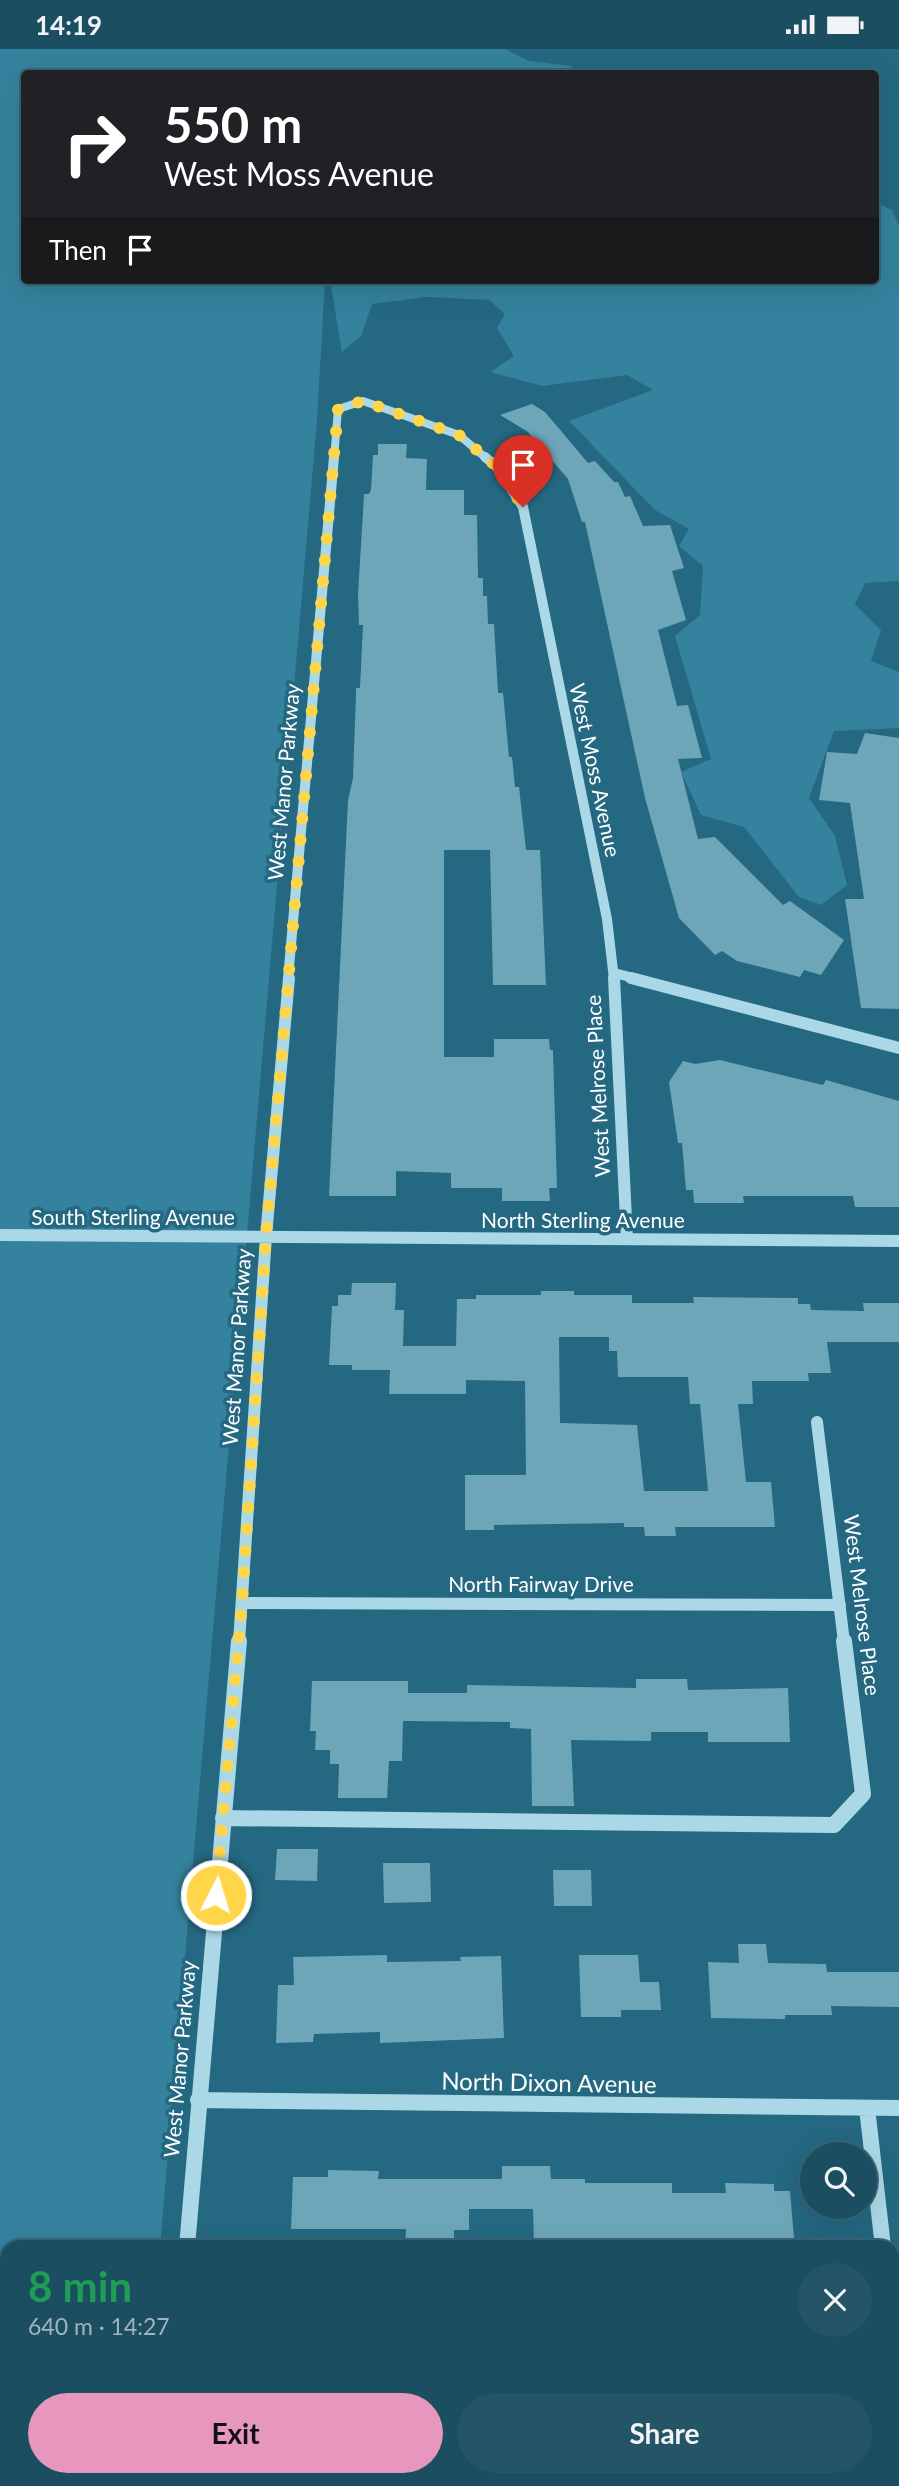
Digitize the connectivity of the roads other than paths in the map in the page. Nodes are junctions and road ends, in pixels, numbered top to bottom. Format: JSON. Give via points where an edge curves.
{"nodes":[{"id":1,"x":338,"y":409,"type":"joint"},
{"id":2,"x":614,"y":973,"type":"junction"},
{"id":3,"x":899,"y":1048,"type":"edge"},
{"id":4,"x":0,"y":1235,"type":"edge"},
{"id":5,"x":266,"y":1236,"type":"junction"},
{"id":6,"x":627,"y":1239,"type":"junction"},
{"id":7,"x":899,"y":1241,"type":"edge"},
{"id":8,"x":817,"y":1422,"type":"dead end"},
{"id":9,"x":242,"y":1603,"type":"junction"},
{"id":10,"x":840,"y":1605,"type":"junction"},
{"id":11,"x":863,"y":1794,"type":"joint"},
{"id":12,"x":223,"y":1818,"type":"junction"},
{"id":13,"x":198,"y":2100,"type":"junction"},
{"id":14,"x":867,"y":2108,"type":"junction"},
{"id":15,"x":899,"y":2108,"type":"edge"},
{"id":16,"x":188,"y":2240,"type":"edge"},
{"id":17,"x":882,"y":2240,"type":"edge"}],
"edges":[{"from":1,"to":2,"type":"street","name":"West Moss Avenue","via":[[363,401],[459,435],[496,466],[523,507]]},
{"from":1,"to":5,"type":"street","name":"West Manor Parkway"},
{"from":2,"to":3,"type":"street"},
{"from":2,"to":6,"type":"street","name":"West Melrose Place"},
{"from":4,"to":5,"type":"street","name":"South Sterling Avenue"},
{"from":5,"to":6,"type":"street","name":"North Sterling Avenue"},
{"from":5,"to":9,"type":"street","name":"West Manor Parkway"},
{"from":6,"to":7,"type":"street","name":"North Sterling Avenue"},
{"from":8,"to":10,"type":"street","name":"West Melrose Place"},
{"from":9,"to":10,"type":"street","name":"North Fairway Drive"},
{"from":9,"to":12,"type":"street","name":"West Manor Parkway"},
{"from":10,"to":11,"type":"street","name":"West Melrose Place"},
{"from":11,"to":12,"type":"street","via":[[834,1825]]},
{"from":12,"to":13,"type":"street","name":"West Manor Parkway"},
{"from":13,"to":14,"type":"street","name":"North Dixon Avenue"},
{"from":13,"to":16,"type":"street","name":"West Manor Parkway"},
{"from":14,"to":15,"type":"street","name":"North Dixon Avenue"},
{"from":14,"to":17,"type":"street"}]}
